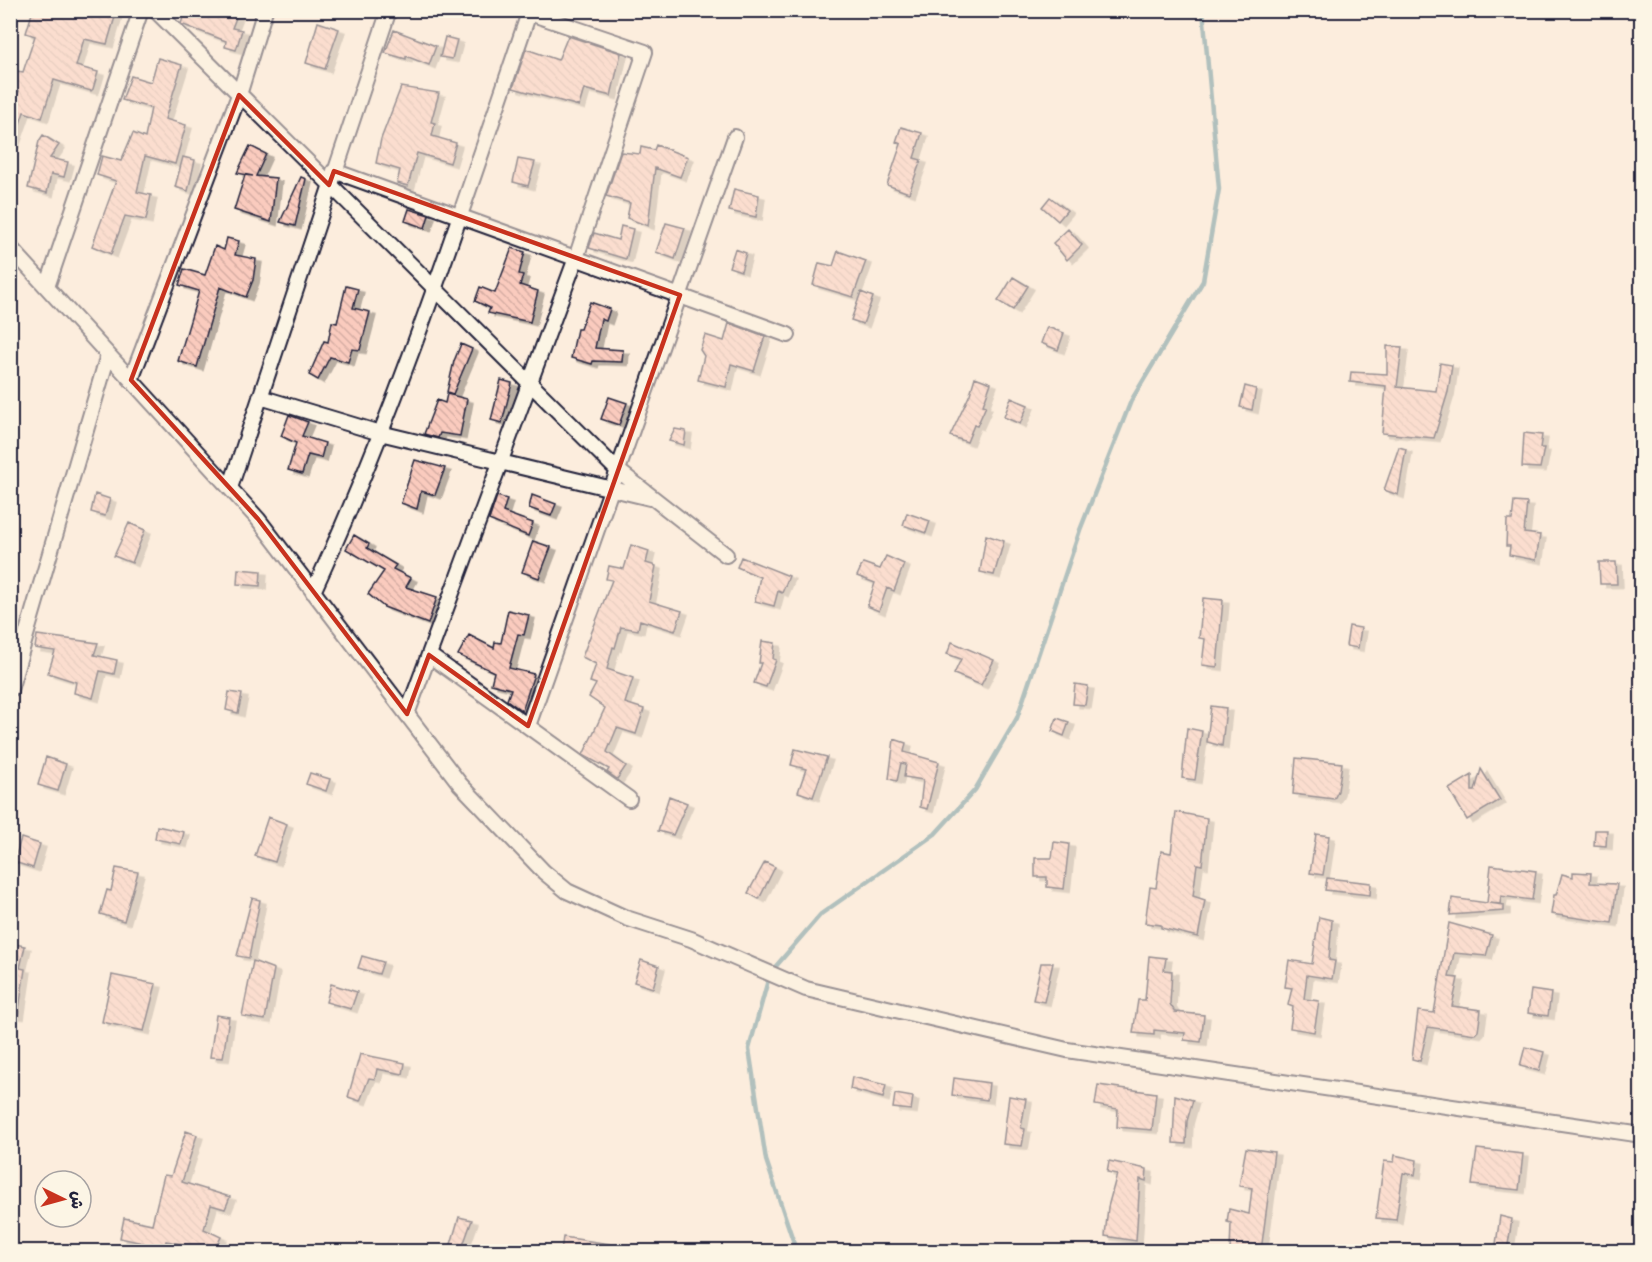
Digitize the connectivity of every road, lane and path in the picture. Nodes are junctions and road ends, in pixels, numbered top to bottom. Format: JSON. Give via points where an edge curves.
{"nodes":[{"id":1,"x":141,"y":10,"type":"edge"},
{"id":2,"x":155,"y":10,"type":"edge"},
{"id":3,"x":265,"y":10,"type":"edge"},
{"id":4,"x":389,"y":10,"type":"edge"},
{"id":5,"x":527,"y":11,"type":"edge"},
{"id":6,"x":239,"y":95,"type":"junction"},
{"id":7,"x":735,"y":137,"type":"dead end"},
{"id":8,"x":334,"y":171,"type":"junction"},
{"id":9,"x":329,"y":185,"type":"junction"},
{"id":10,"x":459,"y":216,"type":"junction"},
{"id":11,"x":10,"y":247,"type":"edge"},
{"id":12,"x":576,"y":258,"type":"junction"},
{"id":13,"x":47,"y":287,"type":"junction"},
{"id":14,"x":434,"y":289,"type":"junction"},
{"id":15,"x":680,"y":296,"type":"junction"},
{"id":16,"x":788,"y":335,"type":"dead end"},
{"id":17,"x":108,"y":354,"type":"junction"},
{"id":18,"x":131,"y":380,"type":"junction"},
{"id":19,"x":531,"y":384,"type":"junction"},
{"id":20,"x":260,"y":398,"type":"junction"},
{"id":21,"x":380,"y":433,"type":"junction"},
{"id":22,"x":502,"y":463,"type":"junction"},
{"id":23,"x":619,"y":471,"type":"junction"},
{"id":24,"x":230,"y":488,"type":"junction"},
{"id":25,"x":612,"y":489,"type":"junction"},
{"id":26,"x":655,"y":499,"type":"junction"},
{"id":27,"x":726,"y":555,"type":"dead end"},
{"id":28,"x":313,"y":592,"type":"junction"},
{"id":29,"x":429,"y":655,"type":"junction"},
{"id":30,"x":10,"y":690,"type":"edge"},
{"id":31,"x":407,"y":714,"type":"junction"},
{"id":32,"x":528,"y":726,"type":"junction"},
{"id":33,"x":629,"y":799,"type":"dead end"},
{"id":34,"x":1641,"y":1135,"type":"edge"}],
"edges":[{"from":1,"to":13,"type":"street"},
{"from":2,"to":6,"type":"street"},
{"from":3,"to":6,"type":"street"},
{"from":4,"to":8,"type":"street"},
{"from":5,"to":10,"type":"street"},
{"from":5,"to":12,"type":"street","via":[[645,52]]},
{"from":6,"to":9,"type":"street"},
{"from":6,"to":18,"type":"street"},
{"from":7,"to":15,"type":"street"},
{"from":8,"to":9,"type":"street"},
{"from":8,"to":10,"type":"street"},
{"from":9,"to":14,"type":"street"},
{"from":9,"to":20,"type":"street"},
{"from":10,"to":12,"type":"street"},
{"from":10,"to":14,"type":"street"},
{"from":11,"to":13,"type":"street"},
{"from":12,"to":15,"type":"street"},
{"from":12,"to":19,"type":"street"},
{"from":13,"to":17,"type":"street"},
{"from":14,"to":19,"type":"street"},
{"from":14,"to":21,"type":"street"},
{"from":15,"to":16,"type":"street"},
{"from":15,"to":23,"type":"street"},
{"from":17,"to":18,"type":"street"},
{"from":17,"to":30,"type":"street"},
{"from":18,"to":24,"type":"street"},
{"from":19,"to":22,"type":"street"},
{"from":19,"to":23,"type":"street"},
{"from":20,"to":21,"type":"street"},
{"from":20,"to":24,"type":"street"},
{"from":21,"to":22,"type":"street"},
{"from":21,"to":28,"type":"street","via":[[348,517]]},
{"from":22,"to":25,"type":"street"},
{"from":22,"to":29,"type":"street"},
{"from":23,"to":25,"type":"street"},
{"from":23,"to":26,"type":"street"},
{"from":24,"to":28,"type":"street"},
{"from":25,"to":26,"type":"street"},
{"from":25,"to":32,"type":"street"},
{"from":26,"to":27,"type":"street"},
{"from":28,"to":31,"type":"street"},
{"from":29,"to":31,"type":"street"},
{"from":29,"to":32,"type":"street"},
{"from":31,"to":34,"type":"street","via":[[460,784],[567,891],[806,989],[1067,1050]]},
{"from":32,"to":33,"type":"street"}]}
